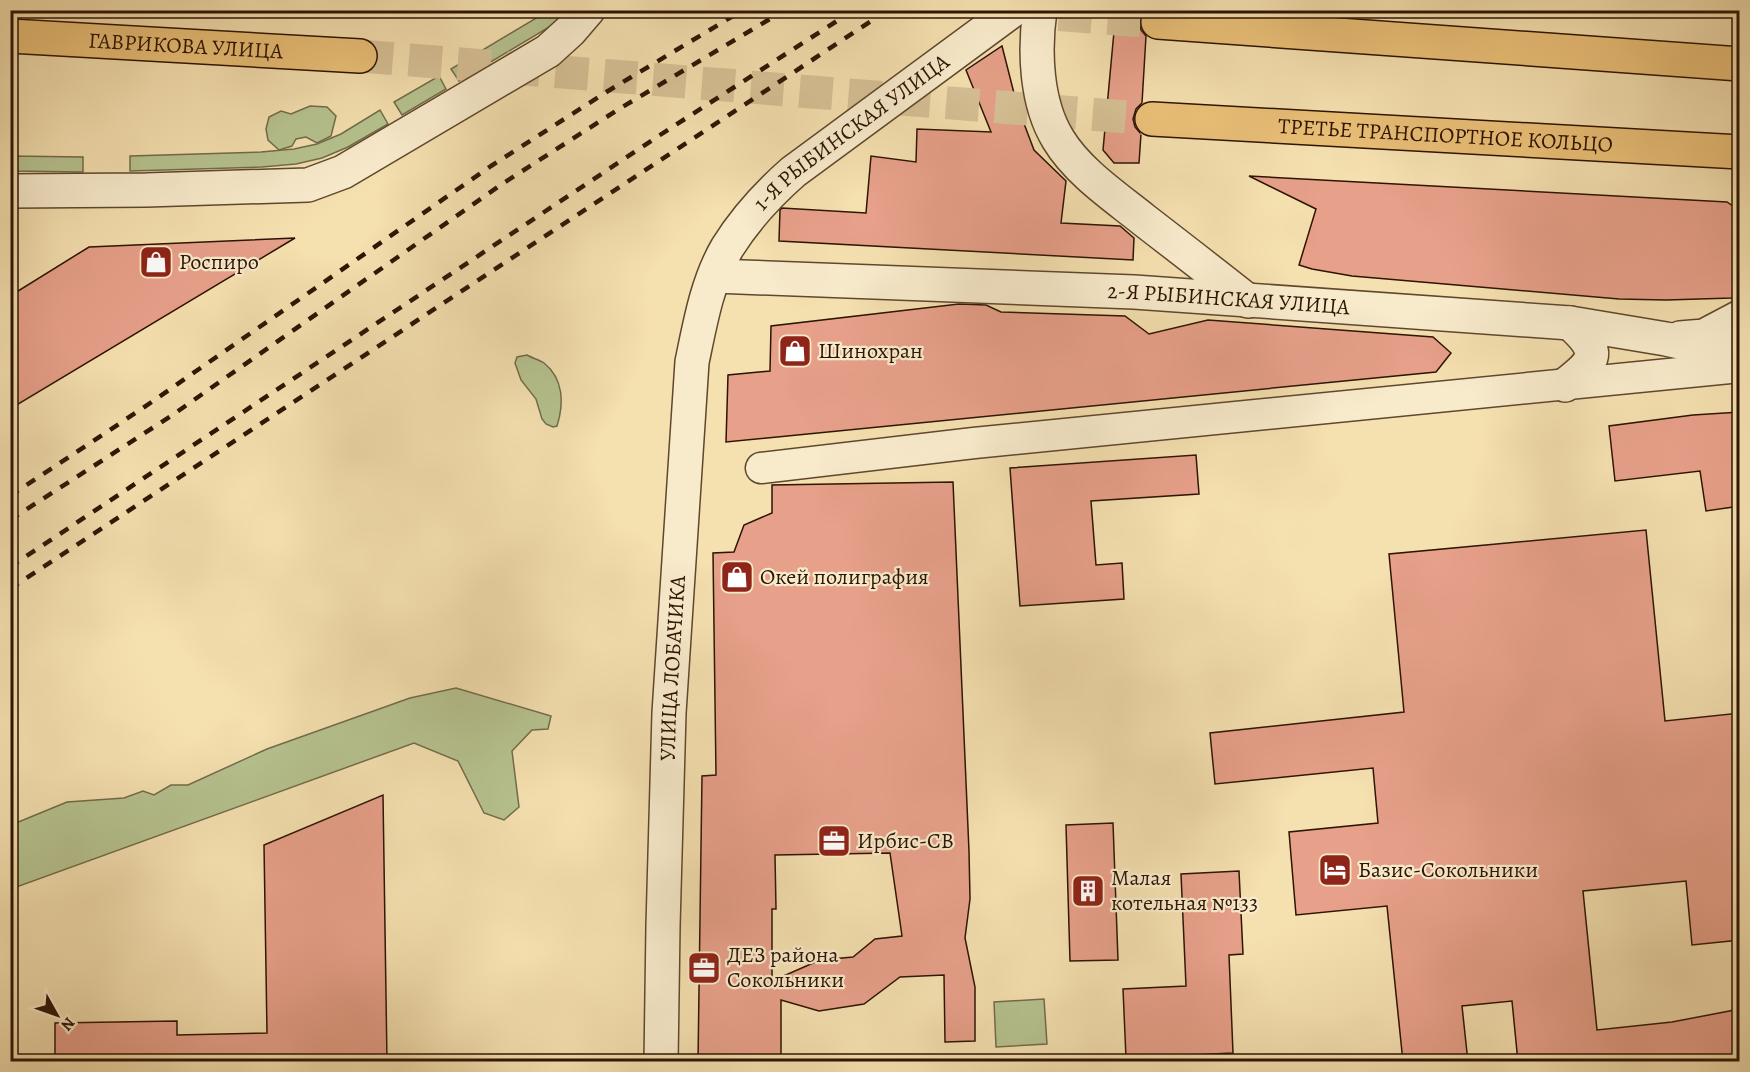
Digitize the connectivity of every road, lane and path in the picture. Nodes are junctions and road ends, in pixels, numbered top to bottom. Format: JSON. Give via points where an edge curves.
{"nodes":[{"id":1,"x":1013,"y":10,"type":"edge"},
{"id":2,"x":1040,"y":10,"type":"edge"},
{"id":3,"x":588,"y":11,"type":"edge"},
{"id":4,"x":1158,"y":22,"type":"tunnel mouth"},
{"id":5,"x":10,"y":36,"type":"edge"},
{"id":6,"x":360,"y":56,"type":"tunnel mouth"},
{"id":7,"x":1740,"y":64,"type":"edge"},
{"id":8,"x":1152,"y":119,"type":"tunnel mouth"},
{"id":9,"x":1692,"y":149,"type":"junction"},
{"id":10,"x":1740,"y":152,"type":"edge"},
{"id":11,"x":1740,"y":170,"type":"edge"},
{"id":12,"x":10,"y":191,"type":"edge"},
{"id":13,"x":714,"y":276,"type":"junction"},
{"id":14,"x":1248,"y":302,"type":"junction"},
{"id":15,"x":1740,"y":317,"type":"edge"},
{"id":16,"x":1570,"y":323,"type":"junction"},
{"id":17,"x":1666,"y":339,"type":"junction"},
{"id":18,"x":1740,"y":355,"type":"edge"},
{"id":19,"x":1740,"y":367,"type":"edge"},
{"id":20,"x":1565,"y":385,"type":"junction"},
{"id":21,"x":761,"y":468,"type":"dead end"},
{"id":22,"x":661,"y":1062,"type":"edge"}],
"edges":[{"from":1,"to":13,"type":"street","name":"1-Я РЫБИНСКАЯ УЛИЦА","via":[[793,172],[747,221]]},
{"from":2,"to":14,"type":"street","via":[[1040,86],[1047,114],[1066,151],[1123,203]]},
{"from":3,"to":12,"type":"street","via":[[549,51],[343,172],[308,185]]},
{"from":4,"to":7,"type":"main road"},
{"from":5,"to":6,"type":"main road","name":"ГАВРИКОВА УЛИЦА"},
{"from":8,"to":9,"type":"main road","name":"ТРЕТЬЕ ТРАНСПОРТНОЕ КОЛЬЦО"},
{"from":9,"to":10,"type":"main road","name":"ТРЕТЬЕ ТРАНСПОРТНОЕ КОЛЬЦО"},
{"from":9,"to":11,"type":"street","via":[[1727,161]]},
{"from":13,"to":14,"type":"street","name":"2-Я РЫБИНСКАЯ УЛИЦА","via":[[1134,292]]},
{"from":13,"to":22,"type":"street","name":"УЛИЦА ЛОБАЧИКА","via":[[692,362],[683,488],[669,713]]},
{"from":14,"to":16,"type":"street","name":"2-Я РЫБИНСКАЯ УЛИЦА"},
{"from":15,"to":17,"type":"street","via":[[1704,336]]},
{"from":16,"to":17,"type":"street","name":"2-Я РЫБИНСКАЯ УЛИЦА"},
{"from":16,"to":20,"type":"street","via":[[1592,347],[1592,356],[1581,373]]},
{"from":17,"to":18,"type":"street","name":"2-Я РЫБИНСКАЯ УЛИЦА"},
{"from":19,"to":20,"type":"street"},
{"from":20,"to":21,"type":"street"}]}
